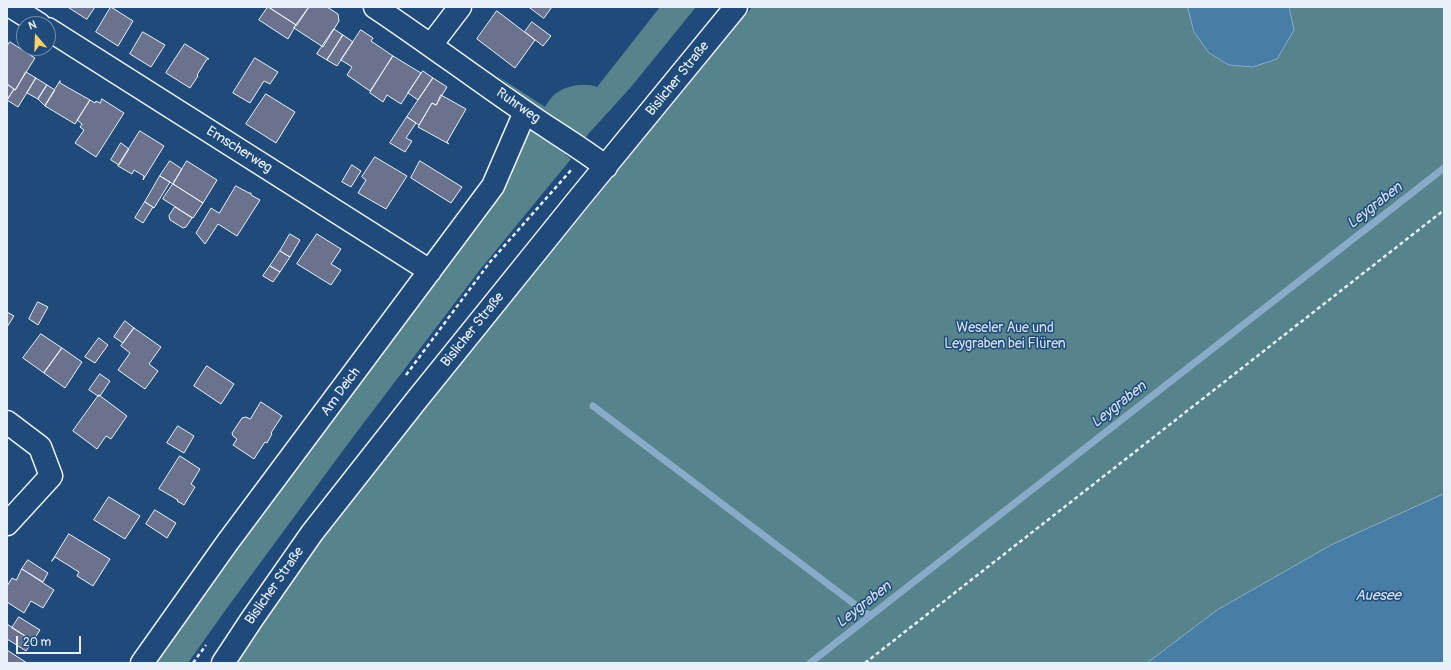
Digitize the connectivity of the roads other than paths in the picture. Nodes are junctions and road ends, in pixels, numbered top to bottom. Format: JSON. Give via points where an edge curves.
{"nodes":[{"id":1,"x":12,"y":7,"type":"edge"},
{"id":2,"x":375,"y":7,"type":"edge"},
{"id":3,"x":460,"y":7,"type":"edge"},
{"id":4,"x":736,"y":7,"type":"edge"},
{"id":5,"x":26,"y":16,"type":"edge"},
{"id":6,"x":56,"y":34,"type":"edge"},
{"id":7,"x":431,"y":45,"type":"junction"},
{"id":8,"x":526,"y":112,"type":"junction"},
{"id":9,"x":606,"y":167,"type":"junction"},
{"id":10,"x":430,"y":271,"type":"junction"},
{"id":11,"x":7,"y":422,"type":"edge"},
{"id":12,"x":7,"y":524,"type":"edge"},
{"id":13,"x":142,"y":663,"type":"edge"},
{"id":14,"x":223,"y":663,"type":"edge"}],
"edges":[{"from":1,"to":5,"type":"street"},
{"from":2,"to":7,"type":"street","name":"Ruhrweg"},
{"from":3,"to":7,"type":"street"},
{"from":4,"to":9,"type":"street","name":"Bislicher Straße"},
{"from":6,"to":10,"type":"street","name":"Emscherweg"},
{"from":7,"to":8,"type":"street","name":"Ruhrweg"},
{"from":8,"to":9,"type":"street","name":"Ruhrweg"},
{"from":8,"to":10,"type":"street","name":"Am Deich","via":[[493,186]]},
{"from":9,"to":14,"type":"street","name":"Bislicher Straße","via":[[312,533]]},
{"from":10,"to":13,"type":"street","name":"Am Deich"},
{"from":11,"to":12,"type":"street","via":[[40,447],[51,476]]}]}
